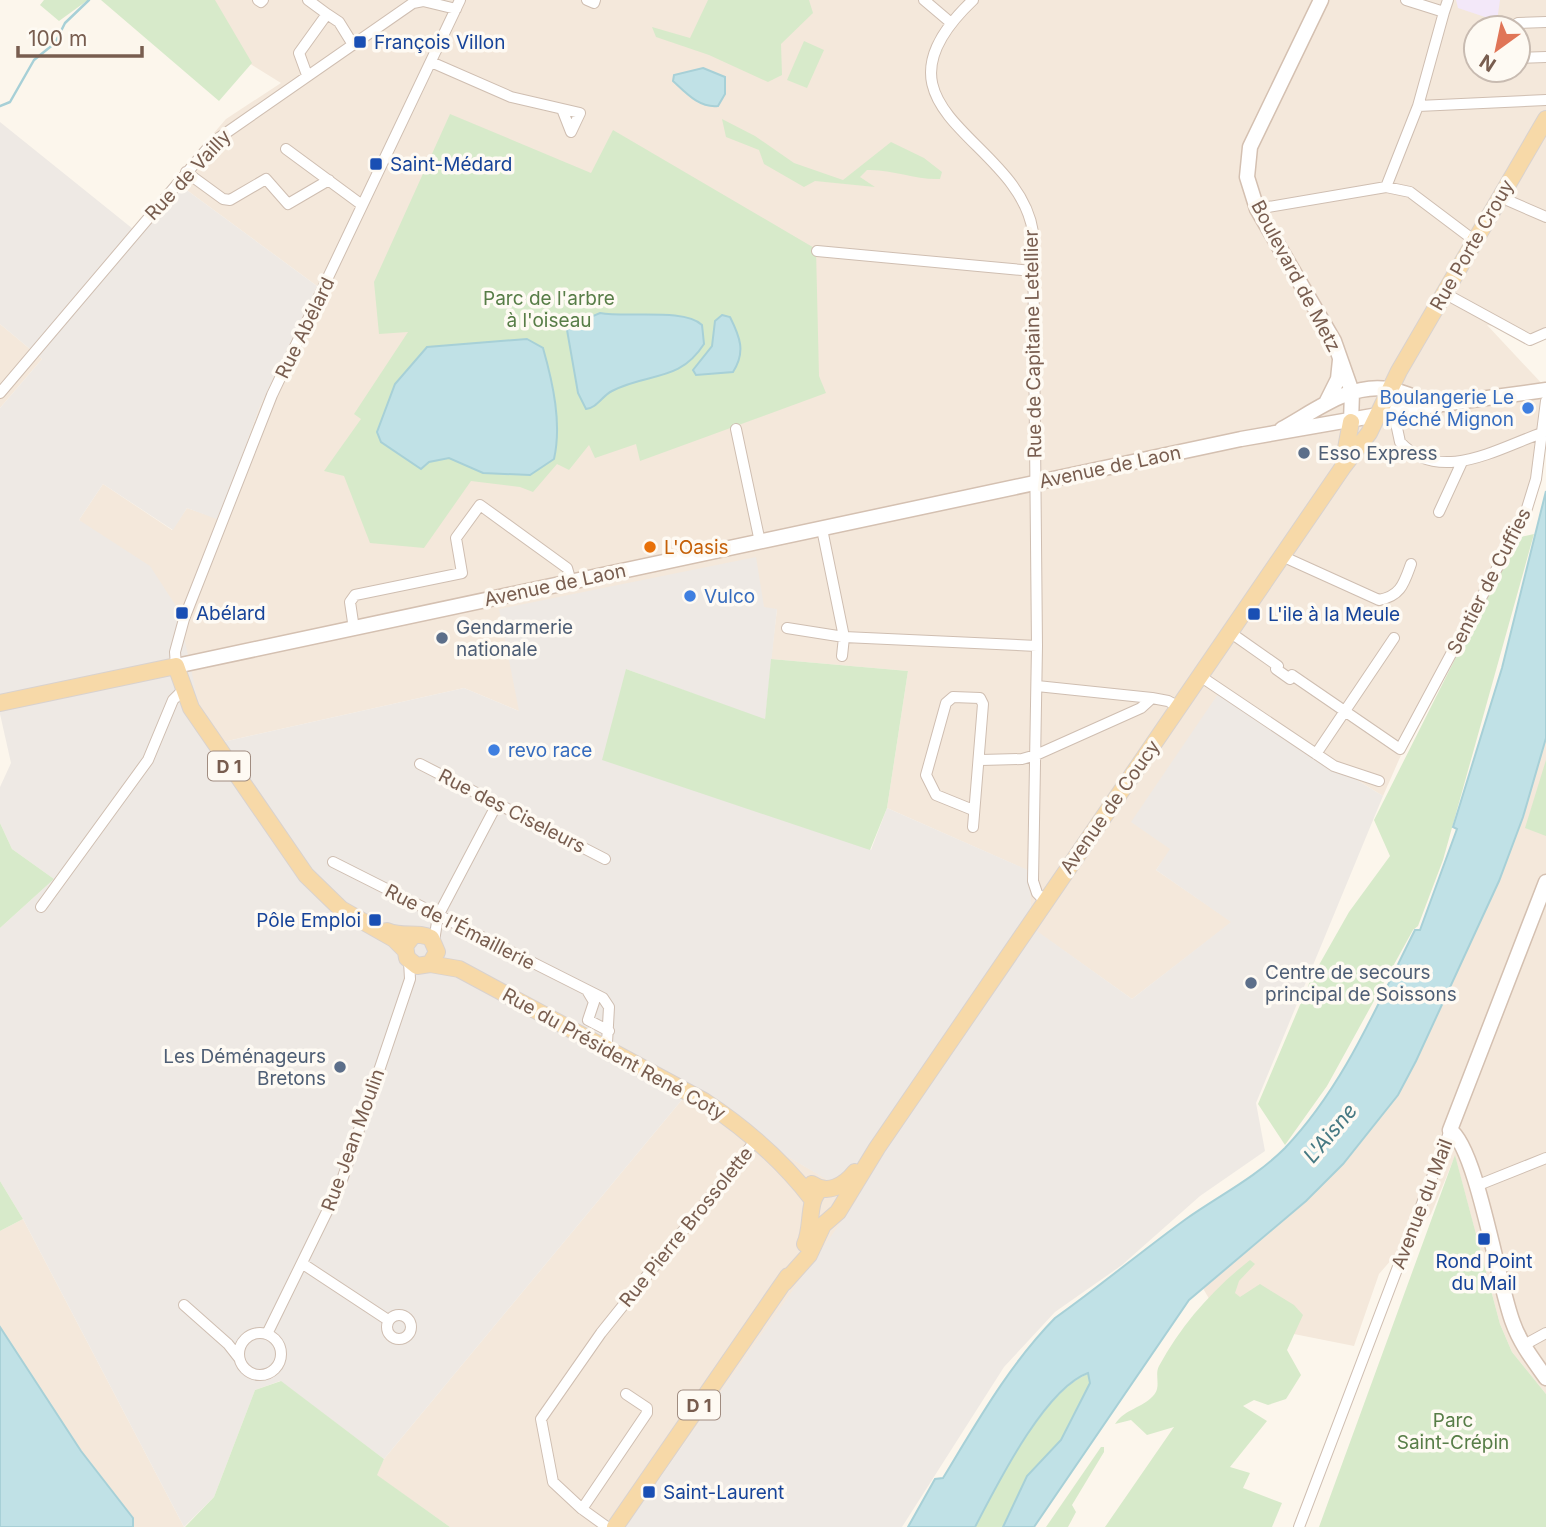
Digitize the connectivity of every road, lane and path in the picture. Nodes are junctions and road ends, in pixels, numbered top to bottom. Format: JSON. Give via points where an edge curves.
{"nodes":[{"id":1,"x":308,"y":0,"type":"edge"},
{"id":2,"x":423,"y":0,"type":"edge"},
{"id":3,"x":587,"y":0,"type":"edge"},
{"id":4,"x":595,"y":0,"type":"edge"},
{"id":5,"x":924,"y":0,"type":"edge"},
{"id":6,"x":973,"y":0,"type":"edge"},
{"id":7,"x":1321,"y":0,"type":"edge"},
{"id":8,"x":1406,"y":0,"type":"edge"},
{"id":9,"x":1448,"y":0,"type":"edge"},
{"id":10,"x":458,"y":4,"type":"edge"},
{"id":11,"x":1444,"y":12,"type":"junction"},
{"id":12,"x":327,"y":14,"type":"junction"},
{"id":13,"x":950,"y":22,"type":"junction"},
{"id":14,"x":352,"y":43,"type":"junction"},
{"id":15,"x":432,"y":62,"type":"junction"},
{"id":16,"x":307,"y":75,"type":"junction"},
{"id":17,"x":1546,"y":100,"type":"edge"},
{"id":18,"x":1418,"y":106,"type":"junction"},
{"id":19,"x":562,"y":109,"type":"dead end"},
{"id":20,"x":1546,"y":119,"type":"edge"},
{"id":21,"x":1540,"y":139,"type":"edge"},
{"id":22,"x":286,"y":149,"type":"dead end"},
{"id":23,"x":186,"y":172,"type":"junction"},
{"id":24,"x":330,"y":180,"type":"junction"},
{"id":25,"x":1386,"y":187,"type":"junction"},
{"id":26,"x":1500,"y":197,"type":"junction"},
{"id":27,"x":362,"y":205,"type":"junction"},
{"id":28,"x":1257,"y":209,"type":"junction"},
{"id":29,"x":1546,"y":217,"type":"edge"},
{"id":30,"x":1475,"y":241,"type":"junction"},
{"id":31,"x":817,"y":251,"type":"dead end"},
{"id":32,"x":1033,"y":271,"type":"junction"},
{"id":33,"x":1444,"y":293,"type":"junction"},
{"id":34,"x":1546,"y":333,"type":"edge"},
{"id":35,"x":1340,"y":359,"type":"junction"},
{"id":36,"x":1391,"y":389,"type":"junction"},
{"id":37,"x":1546,"y":390,"type":"edge"},
{"id":38,"x":1352,"y":391,"type":"junction"},
{"id":39,"x":0,"y":393,"type":"edge"},
{"id":40,"x":1546,"y":401,"type":"edge"},
{"id":41,"x":1325,"y":405,"type":"junction"},
{"id":42,"x":1434,"y":405,"type":"junction"},
{"id":43,"x":1386,"y":416,"type":"junction"},
{"id":44,"x":1351,"y":422,"type":"junction"},
{"id":45,"x":1328,"y":425,"type":"junction"},
{"id":46,"x":736,"y":429,"type":"dead end"},
{"id":47,"x":1275,"y":433,"type":"junction"},
{"id":48,"x":1542,"y":433,"type":"junction"},
{"id":49,"x":1347,"y":443,"type":"junction"},
{"id":50,"x":1462,"y":462,"type":"junction"},
{"id":51,"x":1343,"y":467,"type":"junction"},
{"id":52,"x":1035,"y":482,"type":"junction"},
{"id":53,"x":1439,"y":512,"type":"dead end"},
{"id":54,"x":822,"y":529,"type":"junction"},
{"id":55,"x":760,"y":542,"type":"junction"},
{"id":56,"x":1284,"y":556,"type":"junction"},
{"id":57,"x":1411,"y":564,"type":"dead end"},
{"id":58,"x":570,"y":582,"type":"junction"},
{"id":59,"x":787,"y":628,"type":"dead end"},
{"id":60,"x":354,"y":629,"type":"junction"},
{"id":61,"x":1231,"y":633,"type":"junction"},
{"id":62,"x":844,"y":637,"type":"junction"},
{"id":63,"x":1394,"y":638,"type":"dead end"},
{"id":64,"x":1037,"y":646,"type":"junction"},
{"id":65,"x":842,"y":656,"type":"dead end"},
{"id":66,"x":176,"y":666,"type":"junction"},
{"id":67,"x":1200,"y":676,"type":"junction"},
{"id":68,"x":1037,"y":686,"type":"junction"},
{"id":69,"x":184,"y":689,"type":"junction"},
{"id":70,"x":1152,"y":698,"type":"junction"},
{"id":71,"x":0,"y":704,"type":"edge"},
{"id":72,"x":1179,"y":707,"type":"junction"},
{"id":73,"x":1345,"y":711,"type":"junction"},
{"id":74,"x":1316,"y":754,"type":"junction"},
{"id":75,"x":1036,"y":755,"type":"junction"},
{"id":76,"x":981,"y":760,"type":"junction"},
{"id":77,"x":420,"y":764,"type":"dead end"},
{"id":78,"x":1379,"y":781,"type":"dead end"},
{"id":79,"x":497,"y":804,"type":"junction"},
{"id":80,"x":972,"y":810,"type":"junction"},
{"id":81,"x":973,"y":827,"type":"dead end"},
{"id":82,"x":605,"y":859,"type":"dead end"},
{"id":83,"x":333,"y":862,"type":"dead end"},
{"id":84,"x":1546,"y":882,"type":"edge"},
{"id":85,"x":1045,"y":901,"type":"junction"},
{"id":86,"x":41,"y":907,"type":"dead end"},
{"id":87,"x":437,"y":918,"type":"junction"},
{"id":88,"x":421,"y":951,"type":"junction"},
{"id":89,"x":588,"y":992,"type":"junction"},
{"id":90,"x":604,"y":1038,"type":"junction"},
{"id":91,"x":1450,"y":1130,"type":"junction"},
{"id":92,"x":756,"y":1140,"type":"junction"},
{"id":93,"x":877,"y":1148,"type":"junction"},
{"id":94,"x":1546,"y":1158,"type":"edge"},
{"id":95,"x":1476,"y":1186,"type":"junction"},
{"id":96,"x":819,"y":1197,"type":"junction"},
{"id":97,"x":836,"y":1210,"type":"junction"},
{"id":98,"x":303,"y":1264,"type":"junction"},
{"id":99,"x":784,"y":1283,"type":"junction"},
{"id":100,"x":184,"y":1305,"type":"dead end"},
{"id":101,"x":388,"y":1320,"type":"dead end"},
{"id":102,"x":1546,"y":1333,"type":"edge"},
{"id":103,"x":267,"y":1334,"type":"junction"},
{"id":104,"x":228,"y":1344,"type":"junction"},
{"id":105,"x":241,"y":1344,"type":"junction"},
{"id":106,"x":1524,"y":1345,"type":"junction"},
{"id":107,"x":239,"y":1359,"type":"junction"},
{"id":108,"x":1546,"y":1378,"type":"edge"},
{"id":109,"x":626,"y":1394,"type":"dead end"},
{"id":110,"x":582,"y":1509,"type":"junction"},
{"id":111,"x":607,"y":1527,"type":"edge"},
{"id":112,"x":615,"y":1527,"type":"edge"},
{"id":113,"x":1299,"y":1527,"type":"edge"}],
"edges":[{"from":1,"to":12,"type":"street"},
{"from":2,"to":10,"type":"street","name":"Rue de Vailly"},
{"from":2,"to":14,"type":"street","name":"Rue de Vailly"},
{"from":3,"to":4,"type":"street"},
{"from":5,"to":13,"type":"street"},
{"from":6,"to":13,"type":"street","name":"Rue de Capitaine Letellier"},
{"from":7,"to":28,"type":"main road","name":"Boulevard de Metz","via":[[1251,147],[1247,177]]},
{"from":8,"to":11,"type":"street"},
{"from":9,"to":11,"type":"street"},
{"from":10,"to":15,"type":"street","name":"Rue Abélard"},
{"from":11,"to":18,"type":"street"},
{"from":12,"to":14,"type":"street","via":[[339,22]]},
{"from":12,"to":16,"type":"street","via":[[299,53]]},
{"from":13,"to":32,"type":"street","name":"Rue de Capitaine Letellier","via":[[932,65],[939,103],[1022,196],[1030,216]]},
{"from":14,"to":16,"type":"street","name":"Rue de Vailly"},
{"from":15,"to":19,"type":"street","via":[[511,97]]},
{"from":15,"to":27,"type":"street","name":"Rue Abélard"},
{"from":16,"to":23,"type":"street","name":"Rue de Vailly","via":[[223,134]]},
{"from":17,"to":18,"type":"street"},
{"from":18,"to":25,"type":"street"},
{"from":20,"to":21,"type":"main road","name":"Rue Porte Crouy"},
{"from":21,"to":26,"type":"main road","name":"Rue Porte Crouy"},
{"from":22,"to":24,"type":"street"},
{"from":23,"to":24,"type":"street","via":[[230,200],[266,179],[288,204]]},
{"from":23,"to":39,"type":"street","name":"Rue de Vailly"},
{"from":24,"to":27,"type":"street"},
{"from":25,"to":28,"type":"street"},
{"from":25,"to":30,"type":"street","via":[[1410,192]]},
{"from":26,"to":29,"type":"street"},
{"from":26,"to":30,"type":"main road","name":"Rue Porte Crouy"},
{"from":27,"to":66,"type":"street","name":"Rue Abélard","via":[[272,395],[184,619]]},
{"from":28,"to":35,"type":"main road","name":"Boulevard de Metz"},
{"from":30,"to":33,"type":"main road","name":"Rue Porte Crouy"},
{"from":31,"to":32,"type":"street"},
{"from":32,"to":52,"type":"street","name":"Rue de Capitaine Letellier"},
{"from":33,"to":34,"type":"street","via":[[1531,340]]},
{"from":33,"to":36,"type":"main road","name":"Rue Porte Crouy"},
{"from":35,"to":38,"type":"main road","name":"Boulevard de Metz"},
{"from":35,"to":41,"type":"main road","via":[[1338,379]]},
{"from":36,"to":38,"type":"main road"},
{"from":36,"to":42,"type":"main road"},
{"from":36,"to":43,"type":"main road","name":"Rue Porte Crouy"},
{"from":37,"to":42,"type":"main road"},
{"from":38,"to":41,"type":"main road"},
{"from":38,"to":44,"type":"main road"},
{"from":40,"to":48,"type":"street","name":"Sentier de Cuffies"},
{"from":41,"to":47,"type":"main road"},
{"from":42,"to":43,"type":"main road"},
{"from":43,"to":44,"type":"main road"},
{"from":43,"to":50,"type":"street","via":[[1407,449],[1429,460]]},
{"from":43,"to":51,"type":"main road","name":"Avenue de Coucy"},
{"from":44,"to":45,"type":"main road"},
{"from":44,"to":49,"type":"main road"},
{"from":45,"to":47,"type":"main road"},
{"from":45,"to":49,"type":"main road"},
{"from":46,"to":55,"type":"street"},
{"from":47,"to":52,"type":"main road","name":"Avenue de Laon"},
{"from":48,"to":50,"type":"street"},
{"from":48,"to":73,"type":"street","name":"Sentier de Cuffies","via":[[1536,479],[1524,518],[1400,749]]},
{"from":49,"to":51,"type":"main road"},
{"from":50,"to":53,"type":"street"},
{"from":51,"to":56,"type":"main road","name":"Avenue de Coucy"},
{"from":52,"to":54,"type":"main road","name":"Avenue de Laon"},
{"from":52,"to":64,"type":"street","name":"Rue de Capitaine Letellier"},
{"from":54,"to":55,"type":"main road","name":"Avenue de Laon"},
{"from":54,"to":62,"type":"street"},
{"from":55,"to":58,"type":"main road","name":"Avenue de Laon"},
{"from":56,"to":57,"type":"street","via":[[1379,600],[1401,591]]},
{"from":56,"to":61,"type":"main road","name":"Avenue de Coucy"},
{"from":58,"to":60,"type":"main road","name":"Avenue de Laon"},
{"from":58,"to":60,"type":"street","via":[[567,568],[480,505],[456,538],[461,573],[355,594],[350,602]]},
{"from":59,"to":62,"type":"street"},
{"from":60,"to":66,"type":"main road","name":"Avenue de Laon"},
{"from":61,"to":67,"type":"main road","name":"Avenue de Coucy"},
{"from":61,"to":73,"type":"street","via":[[1290,679],[1293,675]]},
{"from":62,"to":64,"type":"street"},
{"from":62,"to":65,"type":"street"},
{"from":63,"to":73,"type":"street"},
{"from":64,"to":68,"type":"street","name":"Rue de Capitaine Letellier"},
{"from":66,"to":69,"type":"main road","name":"Rue du Président René Coty","number":"D 1"},
{"from":66,"to":71,"type":"main road","name":"Avenue de Laon"},
{"from":67,"to":72,"type":"main road","name":"Avenue de Coucy"},
{"from":67,"to":74,"type":"street"},
{"from":68,"to":70,"type":"street"},
{"from":68,"to":75,"type":"street","name":"Rue de Capitaine Letellier"},
{"from":69,"to":86,"type":"street","via":[[173,701],[148,760]]},
{"from":69,"to":88,"type":"main road","name":"Rue du Président René Coty","number":"D 1","via":[[191,708],[234,774],[268,816],[306,876],[354,918]]},
{"from":70,"to":72,"type":"street"},
{"from":70,"to":75,"type":"street","via":[[1141,708]]},
{"from":72,"to":85,"type":"main road","name":"Avenue de Coucy"},
{"from":73,"to":74,"type":"street"},
{"from":74,"to":78,"type":"street","via":[[1347,772]]},
{"from":75,"to":76,"type":"street"},
{"from":75,"to":85,"type":"street","name":"Rue de Capitaine Letellier","via":[[1034,881]]},
{"from":76,"to":80,"type":"street","via":[[976,767]]},
{"from":76,"to":80,"type":"street","via":[[984,704],[980,698],[953,697],[946,703],[926,775],[936,795]]},
{"from":77,"to":79,"type":"street","name":"Rue des Ciseleurs"},
{"from":79,"to":82,"type":"street","name":"Rue des Ciseleurs"},
{"from":79,"to":87,"type":"street"},
{"from":80,"to":81,"type":"street"},
{"from":83,"to":87,"type":"street","name":"Rue de l'Émaillerie"},
{"from":84,"to":91,"type":"main road","name":"Avenue du Mail"},
{"from":85,"to":93,"type":"main road","name":"Avenue de Coucy"},
{"from":87,"to":88,"type":"street","name":"Rue Jean Moulin"},
{"from":87,"to":88,"type":"street"},
{"from":87,"to":89,"type":"street","name":"Rue de l'Émaillerie"},
{"from":88,"to":90,"type":"main road","name":"Rue du Président René Coty","number":"D 1"},
{"from":88,"to":98,"type":"street","name":"Rue Jean Moulin","via":[[341,1183]]},
{"from":89,"to":90,"type":"street","via":[[594,999],[588,1020]]},
{"from":89,"to":90,"type":"street","name":"Rue de l'Émaillerie","via":[[607,1001]]},
{"from":90,"to":92,"type":"main road","name":"Rue du Président René Coty","number":"D 1","via":[[635,1067],[683,1088]]},
{"from":91,"to":95,"type":"main road","via":[[1460,1137]]},
{"from":91,"to":113,"type":"street","name":"Avenue du Mail"},
{"from":92,"to":96,"type":"main road","name":"Rue du Président René Coty","number":"D 1"},
{"from":92,"to":110,"type":"street","name":"Rue Pierre Brossolette","via":[[617,1314],[541,1419],[553,1482]]},
{"from":93,"to":96,"type":"main road","name":"Avenue de Coucy","via":[[851,1177]]},
{"from":93,"to":97,"type":"main road","name":"Avenue de Coucy"},
{"from":94,"to":95,"type":"street"},
{"from":95,"to":106,"type":"main road","via":[[1513,1323]]},
{"from":96,"to":97,"type":"main road","via":[[839,1195]]},
{"from":96,"to":97,"type":"main road","via":[[821,1217]]},
{"from":96,"to":99,"type":"main road","via":[[809,1236]]},
{"from":97,"to":99,"type":"main road","name":"Avenue de Coucy"},
{"from":98,"to":101,"type":"street"},
{"from":98,"to":103,"type":"street","name":"Rue Jean Moulin"},
{"from":99,"to":112,"type":"main road","number":"D 1"},
{"from":100,"to":104,"type":"street"},
{"from":102,"to":106,"type":"street"},
{"from":103,"to":105,"type":"street","via":[[255,1333]]},
{"from":103,"to":107,"type":"street","via":[[278,1343],[281,1356],[271,1372],[251,1374]]},
{"from":104,"to":105,"type":"street"},
{"from":104,"to":107,"type":"street"},
{"from":105,"to":107,"type":"street"},
{"from":106,"to":108,"type":"main road"},
{"from":109,"to":110,"type":"street","via":[[648,1413]]},
{"from":110,"to":111,"type":"street"}]}
